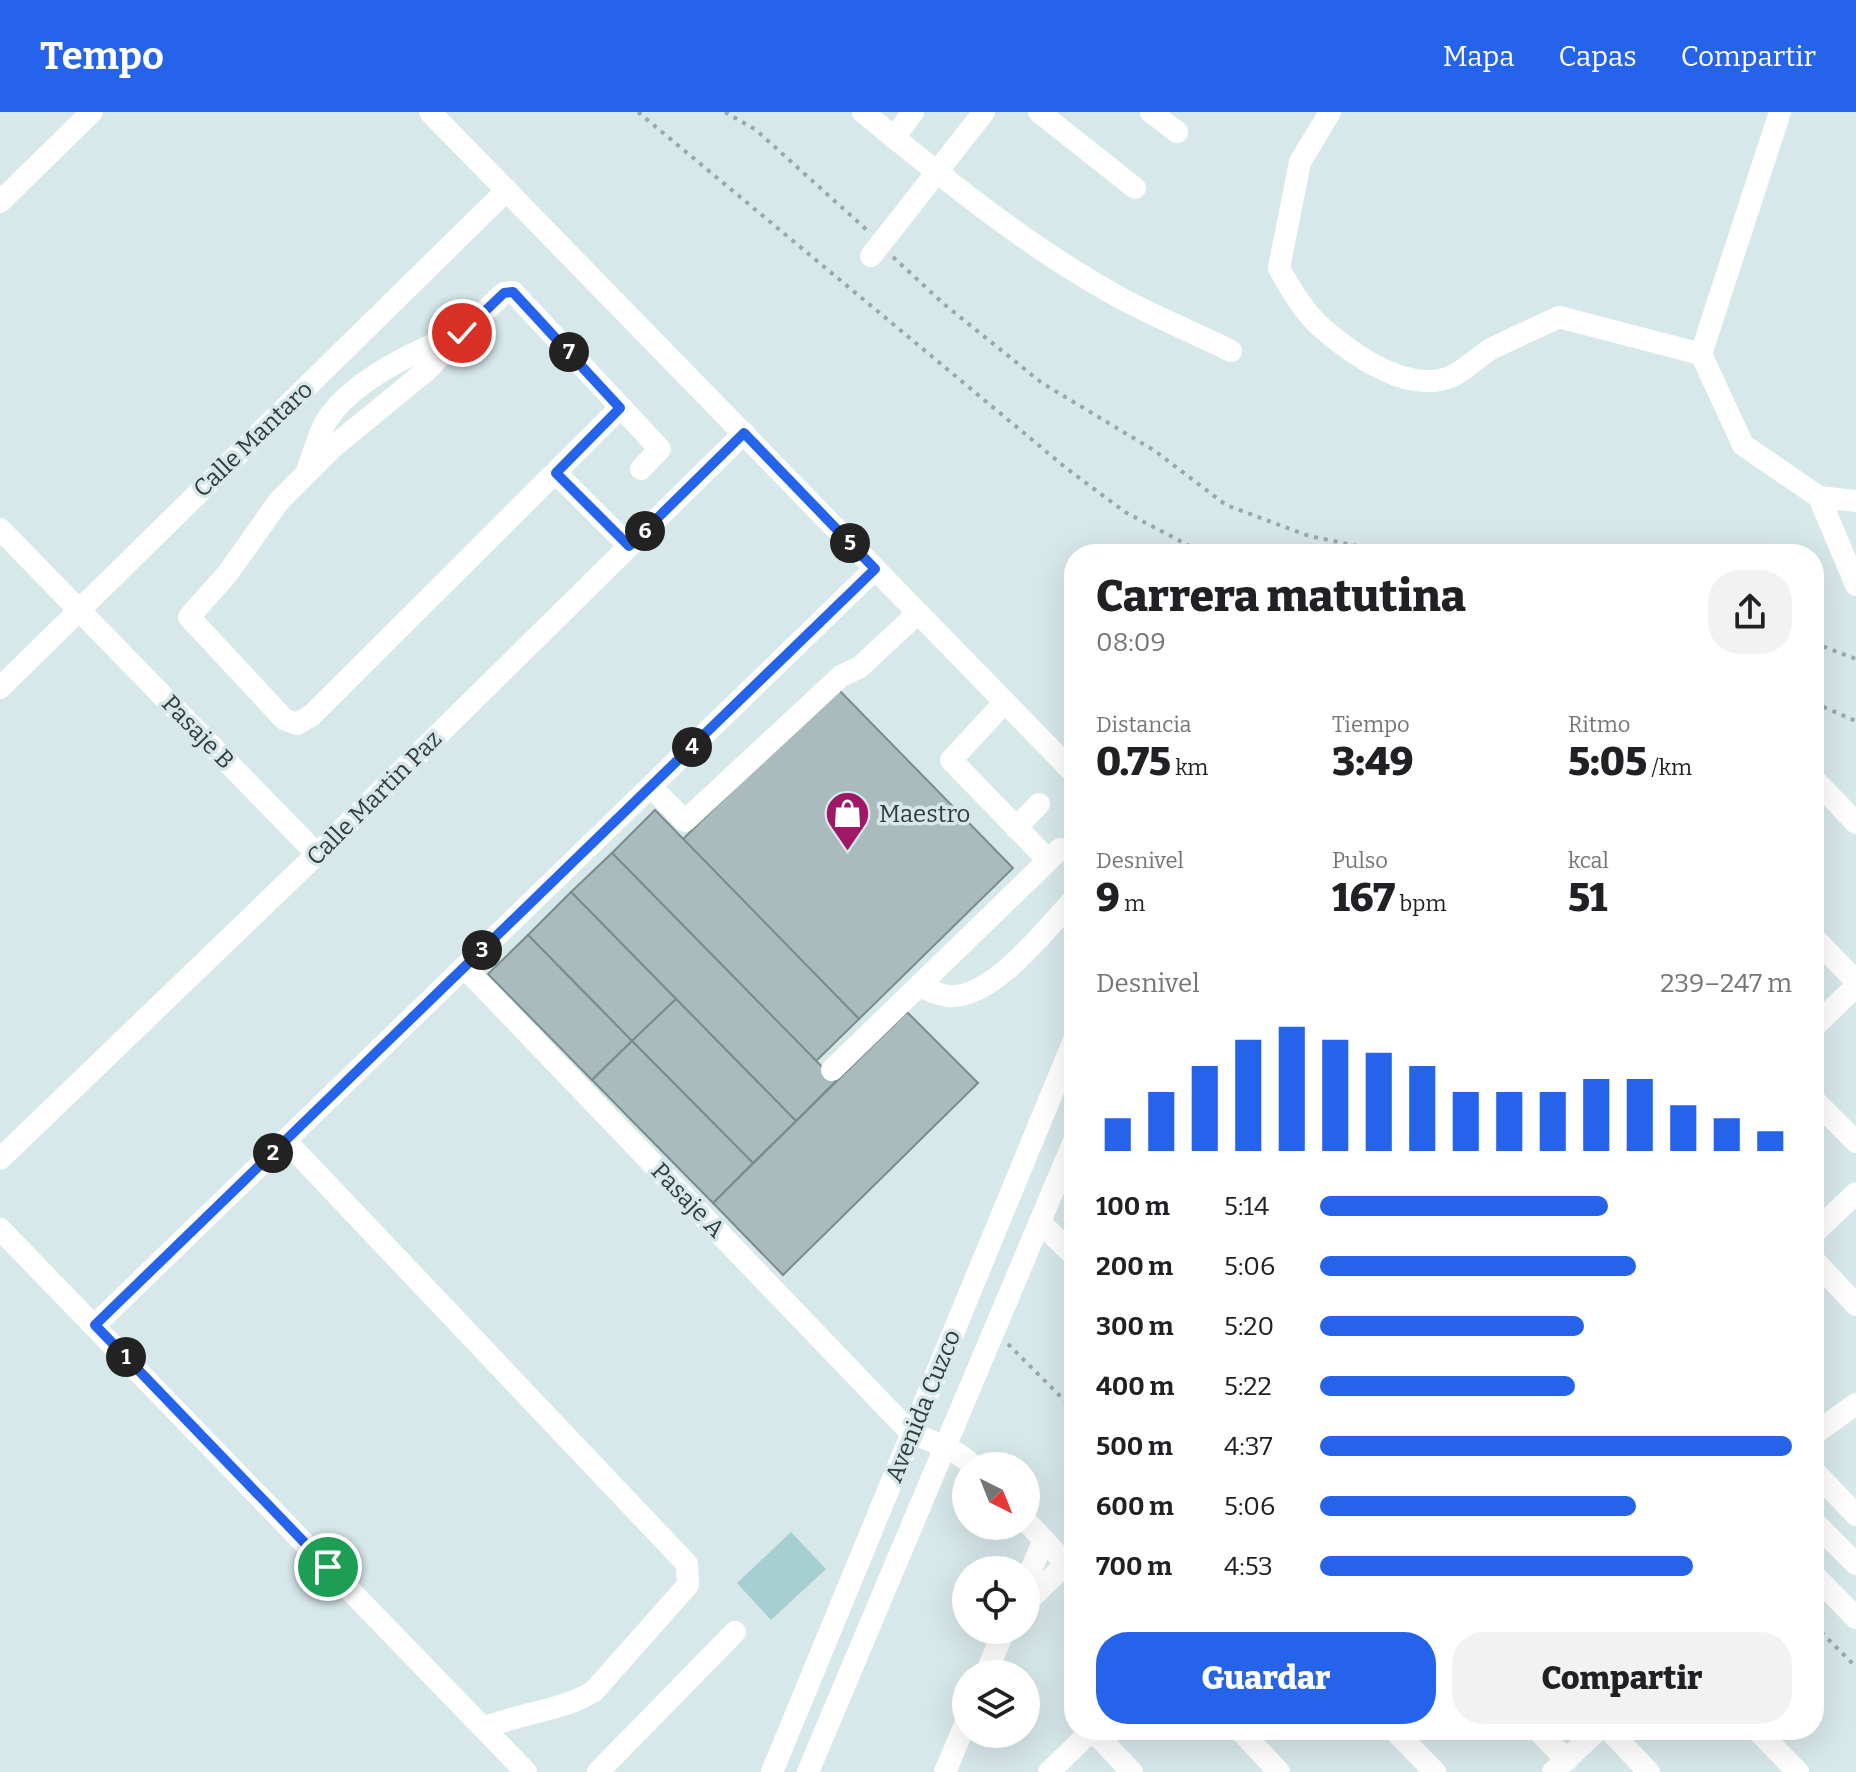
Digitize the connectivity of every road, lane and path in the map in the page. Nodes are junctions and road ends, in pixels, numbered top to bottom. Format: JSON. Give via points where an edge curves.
{"nodes":[{"id":1,"x":92,"y":112,"type":"edge"},
{"id":2,"x":430,"y":112,"type":"edge"},
{"id":3,"x":638,"y":112,"type":"edge"},
{"id":4,"x":725,"y":112,"type":"edge"},
{"id":5,"x":863,"y":112,"type":"edge"},
{"id":6,"x":913,"y":112,"type":"edge"},
{"id":7,"x":984,"y":112,"type":"edge"},
{"id":8,"x":1039,"y":112,"type":"edge"},
{"id":9,"x":1151,"y":112,"type":"edge"},
{"id":10,"x":1330,"y":112,"type":"edge"},
{"id":11,"x":1780,"y":112,"type":"edge"},
{"id":12,"x":1177,"y":132,"type":"dead end"},
{"id":13,"x":894,"y":138,"type":"junction"},
{"id":14,"x":936,"y":172,"type":"junction"},
{"id":15,"x":1135,"y":188,"type":"dead end"},
{"id":16,"x":507,"y":190,"type":"junction"},
{"id":17,"x":0,"y":202,"type":"edge"},
{"id":18,"x":876,"y":250,"type":"junction"},
{"id":19,"x":1231,"y":351,"type":"dead end"},
{"id":20,"x":1701,"y":354,"type":"junction"},
{"id":21,"x":620,"y":408,"type":"junction"},
{"id":22,"x":744,"y":433,"type":"junction"},
{"id":23,"x":641,"y":469,"type":"dead end"},
{"id":24,"x":556,"y":473,"type":"junction"},
{"id":25,"x":1819,"y":497,"type":"junction"},
{"id":26,"x":1856,"y":501,"type":"edge"},
{"id":27,"x":0,"y":529,"type":"edge"},
{"id":28,"x":1186,"y":544,"type":"edge"},
{"id":29,"x":1348,"y":544,"type":"edge"},
{"id":30,"x":629,"y":546,"type":"junction"},
{"id":31,"x":875,"y":569,"type":"junction"},
{"id":32,"x":1856,"y":585,"type":"edge"},
{"id":33,"x":79,"y":610,"type":"junction"},
{"id":34,"x":918,"y":613,"type":"junction"},
{"id":35,"x":1824,"y":647,"type":"edge"},
{"id":36,"x":1856,"y":659,"type":"edge"},
{"id":37,"x":0,"y":688,"type":"edge"},
{"id":38,"x":1005,"y":702,"type":"junction"},
{"id":39,"x":1824,"y":707,"type":"edge"},
{"id":40,"x":1856,"y":721,"type":"edge"},
{"id":41,"x":1035,"y":733,"type":"junction"},
{"id":42,"x":1064,"y":751,"type":"edge"},
{"id":43,"x":1064,"y":763,"type":"edge"},
{"id":44,"x":651,"y":787,"type":"junction"},
{"id":45,"x":1824,"y":789,"type":"edge"},
{"id":46,"x":1039,"y":804,"type":"dead end"},
{"id":47,"x":1856,"y":823,"type":"edge"},
{"id":48,"x":1016,"y":828,"type":"junction"},
{"id":49,"x":317,"y":854,"type":"junction"},
{"id":50,"x":1064,"y":910,"type":"edge"},
{"id":51,"x":1824,"y":949,"type":"edge"},
{"id":52,"x":464,"y":967,"type":"junction"},
{"id":53,"x":1856,"y":984,"type":"edge"},
{"id":54,"x":918,"y":987,"type":"junction"},
{"id":55,"x":1824,"y":1017,"type":"edge"},
{"id":56,"x":1064,"y":1064,"type":"edge"},
{"id":57,"x":832,"y":1070,"type":"dead end"},
{"id":58,"x":1824,"y":1110,"type":"edge"},
{"id":59,"x":285,"y":1140,"type":"junction"},
{"id":60,"x":1856,"y":1142,"type":"edge"},
{"id":61,"x":0,"y":1159,"type":"edge"},
{"id":62,"x":1064,"y":1165,"type":"edge"},
{"id":63,"x":1856,"y":1193,"type":"edge"},
{"id":64,"x":1040,"y":1222,"type":"junction"},
{"id":65,"x":1824,"y":1223,"type":"edge"},
{"id":66,"x":0,"y":1229,"type":"edge"},
{"id":67,"x":1064,"y":1246,"type":"edge"},
{"id":68,"x":1824,"y":1271,"type":"edge"},
{"id":69,"x":1856,"y":1305,"type":"edge"},
{"id":70,"x":95,"y":1325,"type":"junction"},
{"id":71,"x":995,"y":1333,"type":"junction"},
{"id":72,"x":1064,"y":1399,"type":"edge"},
{"id":73,"x":1856,"y":1404,"type":"edge"},
{"id":74,"x":1824,"y":1427,"type":"edge"},
{"id":75,"x":911,"y":1433,"type":"junction"},
{"id":76,"x":947,"y":1447,"type":"junction"},
{"id":77,"x":956,"y":1452,"type":"edge"},
{"id":78,"x":1824,"y":1481,"type":"edge"},
{"id":79,"x":1856,"y":1515,"type":"edge"},
{"id":80,"x":1824,"y":1532,"type":"edge"},
{"id":81,"x":1040,"y":1536,"type":"edge"},
{"id":82,"x":1044,"y":1540,"type":"junction"},
{"id":83,"x":1064,"y":1555,"type":"edge"},
{"id":84,"x":1037,"y":1556,"type":"edge"},
{"id":85,"x":1856,"y":1564,"type":"edge"},
{"id":86,"x":1064,"y":1566,"type":"edge"},
{"id":87,"x":1824,"y":1585,"type":"edge"},
{"id":88,"x":1040,"y":1589,"type":"edge"},
{"id":89,"x":1856,"y":1618,"type":"edge"},
{"id":90,"x":735,"y":1632,"type":"dead end"},
{"id":91,"x":1824,"y":1635,"type":"edge"},
{"id":92,"x":1856,"y":1667,"type":"edge"},
{"id":93,"x":484,"y":1728,"type":"junction"},
{"id":94,"x":1082,"y":1740,"type":"edge"},
{"id":95,"x":1102,"y":1740,"type":"edge"},
{"id":96,"x":1249,"y":1740,"type":"edge"},
{"id":97,"x":1403,"y":1740,"type":"edge"},
{"id":98,"x":1547,"y":1740,"type":"edge"},
{"id":99,"x":1587,"y":1740,"type":"edge"},
{"id":100,"x":1619,"y":1740,"type":"edge"},
{"id":101,"x":1767,"y":1740,"type":"edge"},
{"id":102,"x":955,"y":1748,"type":"edge"},
{"id":103,"x":1560,"y":1766,"type":"edge"},
{"id":104,"x":1430,"y":1770,"type":"edge"},
{"id":105,"x":526,"y":1772,"type":"edge"},
{"id":106,"x":598,"y":1772,"type":"edge"},
{"id":107,"x":772,"y":1772,"type":"edge"},
{"id":108,"x":808,"y":1772,"type":"edge"},
{"id":109,"x":945,"y":1772,"type":"edge"},
{"id":110,"x":1049,"y":1772,"type":"edge"},
{"id":111,"x":1132,"y":1772,"type":"edge"},
{"id":112,"x":1279,"y":1772,"type":"edge"},
{"id":113,"x":1649,"y":1772,"type":"edge"},
{"id":114,"x":1798,"y":1772,"type":"edge"}],
"edges":[{"from":1,"to":17,"type":"street"},
{"from":2,"to":16,"type":"street"},
{"from":3,"to":28,"type":"path","via":[[1066,468],[1125,512]]},
{"from":4,"to":18,"type":"path","via":[[756,130],[860,223]]},
{"from":5,"to":13,"type":"street"},
{"from":6,"to":13,"type":"street"},
{"from":7,"to":14,"type":"street"},
{"from":8,"to":15,"type":"street"},
{"from":9,"to":12,"type":"street"},
{"from":10,"to":20,"type":"street","via":[[1300,162],[1279,268],[1321,327],[1375,366],[1428,382],[1451,376],[1489,350],[1559,317]]},
{"from":11,"to":20,"type":"street"},
{"from":13,"to":14,"type":"street"},
{"from":14,"to":18,"type":"street"},
{"from":14,"to":19,"type":"street","via":[[1026,239],[1116,295]]},
{"from":16,"to":22,"type":"street"},
{"from":16,"to":33,"type":"street","name":"Calle Mantaro"},
{"from":18,"to":29,"type":"path","via":[[1042,383],[1155,451],[1226,505],[1309,536]]},
{"from":20,"to":25,"type":"street","via":[[1743,445]]},
{"from":21,"to":23,"type":"street","via":[[660,449]]},
{"from":21,"to":24,"type":"street"},
{"from":21,"to":24,"type":"street","via":[[513,292],[504,293],[462,333],[403,357],[340,404],[324,426],[306,474],[189,617],[284,719],[297,724]]},
{"from":22,"to":30,"type":"street","name":"Calle Martin Paz"},
{"from":22,"to":31,"type":"street"},
{"from":24,"to":30,"type":"street"},
{"from":25,"to":26,"type":"street"},
{"from":25,"to":32,"type":"street"},
{"from":27,"to":33,"type":"street"},
{"from":30,"to":49,"type":"street","name":"Calle Martin Paz"},
{"from":31,"to":34,"type":"street"},
{"from":31,"to":44,"type":"street"},
{"from":33,"to":37,"type":"street","name":"Calle Mantaro"},
{"from":33,"to":49,"type":"street","name":"Pasaje B"},
{"from":34,"to":38,"type":"street"},
{"from":34,"to":44,"type":"street","via":[[860,667],[841,676],[685,821]]},
{"from":35,"to":36,"type":"path"},
{"from":38,"to":41,"type":"street"},
{"from":38,"to":48,"type":"street","via":[[951,760]]},
{"from":39,"to":40,"type":"path"},
{"from":41,"to":42,"type":"street"},
{"from":41,"to":43,"type":"street"},
{"from":44,"to":52,"type":"street"},
{"from":45,"to":47,"type":"street"},
{"from":46,"to":48,"type":"street"},
{"from":48,"to":54,"type":"street","via":[[1054,855]]},
{"from":49,"to":61,"type":"street","name":"Calle Martin Paz"},
{"from":50,"to":54,"type":"street","via":[[1012,967],[984,987],[950,996]]},
{"from":51,"to":53,"type":"street"},
{"from":52,"to":59,"type":"street"},
{"from":52,"to":75,"type":"street","name":"Pasaje A"},
{"from":53,"to":55,"type":"street"},
{"from":54,"to":57,"type":"street"},
{"from":56,"to":75,"type":"street","name":"Avenida Cuzco"},
{"from":58,"to":60,"type":"street"},
{"from":59,"to":70,"type":"street"},
{"from":59,"to":93,"type":"street","via":[[687,1564],[688,1585],[594,1691]]},
{"from":62,"to":64,"type":"street","name":"Avenida Cuzco"},
{"from":63,"to":65,"type":"street"},
{"from":64,"to":67,"type":"street"},
{"from":64,"to":71,"type":"street","name":"Avenida Cuzco"},
{"from":66,"to":70,"type":"street"},
{"from":68,"to":69,"type":"street"},
{"from":70,"to":93,"type":"street"},
{"from":71,"to":72,"type":"path"},
{"from":71,"to":76,"type":"street","name":"Avenida Cuzco"},
{"from":73,"to":74,"type":"street"},
{"from":75,"to":76,"type":"street"},
{"from":75,"to":107,"type":"street","name":"Avenida Cuzco"},
{"from":76,"to":77,"type":"street"},
{"from":76,"to":108,"type":"street","name":"Avenida Cuzco"},
{"from":78,"to":79,"type":"street"},
{"from":80,"to":85,"type":"street"},
{"from":81,"to":82,"type":"street"},
{"from":82,"to":83,"type":"street"},
{"from":82,"to":84,"type":"street"},
{"from":86,"to":88,"type":"street"},
{"from":87,"to":89,"type":"street"},
{"from":90,"to":106,"type":"street"},
{"from":91,"to":92,"type":"path"},
{"from":93,"to":105,"type":"street"},
{"from":94,"to":110,"type":"street"},
{"from":95,"to":111,"type":"street"},
{"from":96,"to":112,"type":"street"},
{"from":97,"to":104,"type":"street"},
{"from":98,"to":103,"type":"street"},
{"from":99,"to":103,"type":"street"},
{"from":100,"to":113,"type":"street"},
{"from":101,"to":114,"type":"street"},
{"from":102,"to":109,"type":"street"}]}
